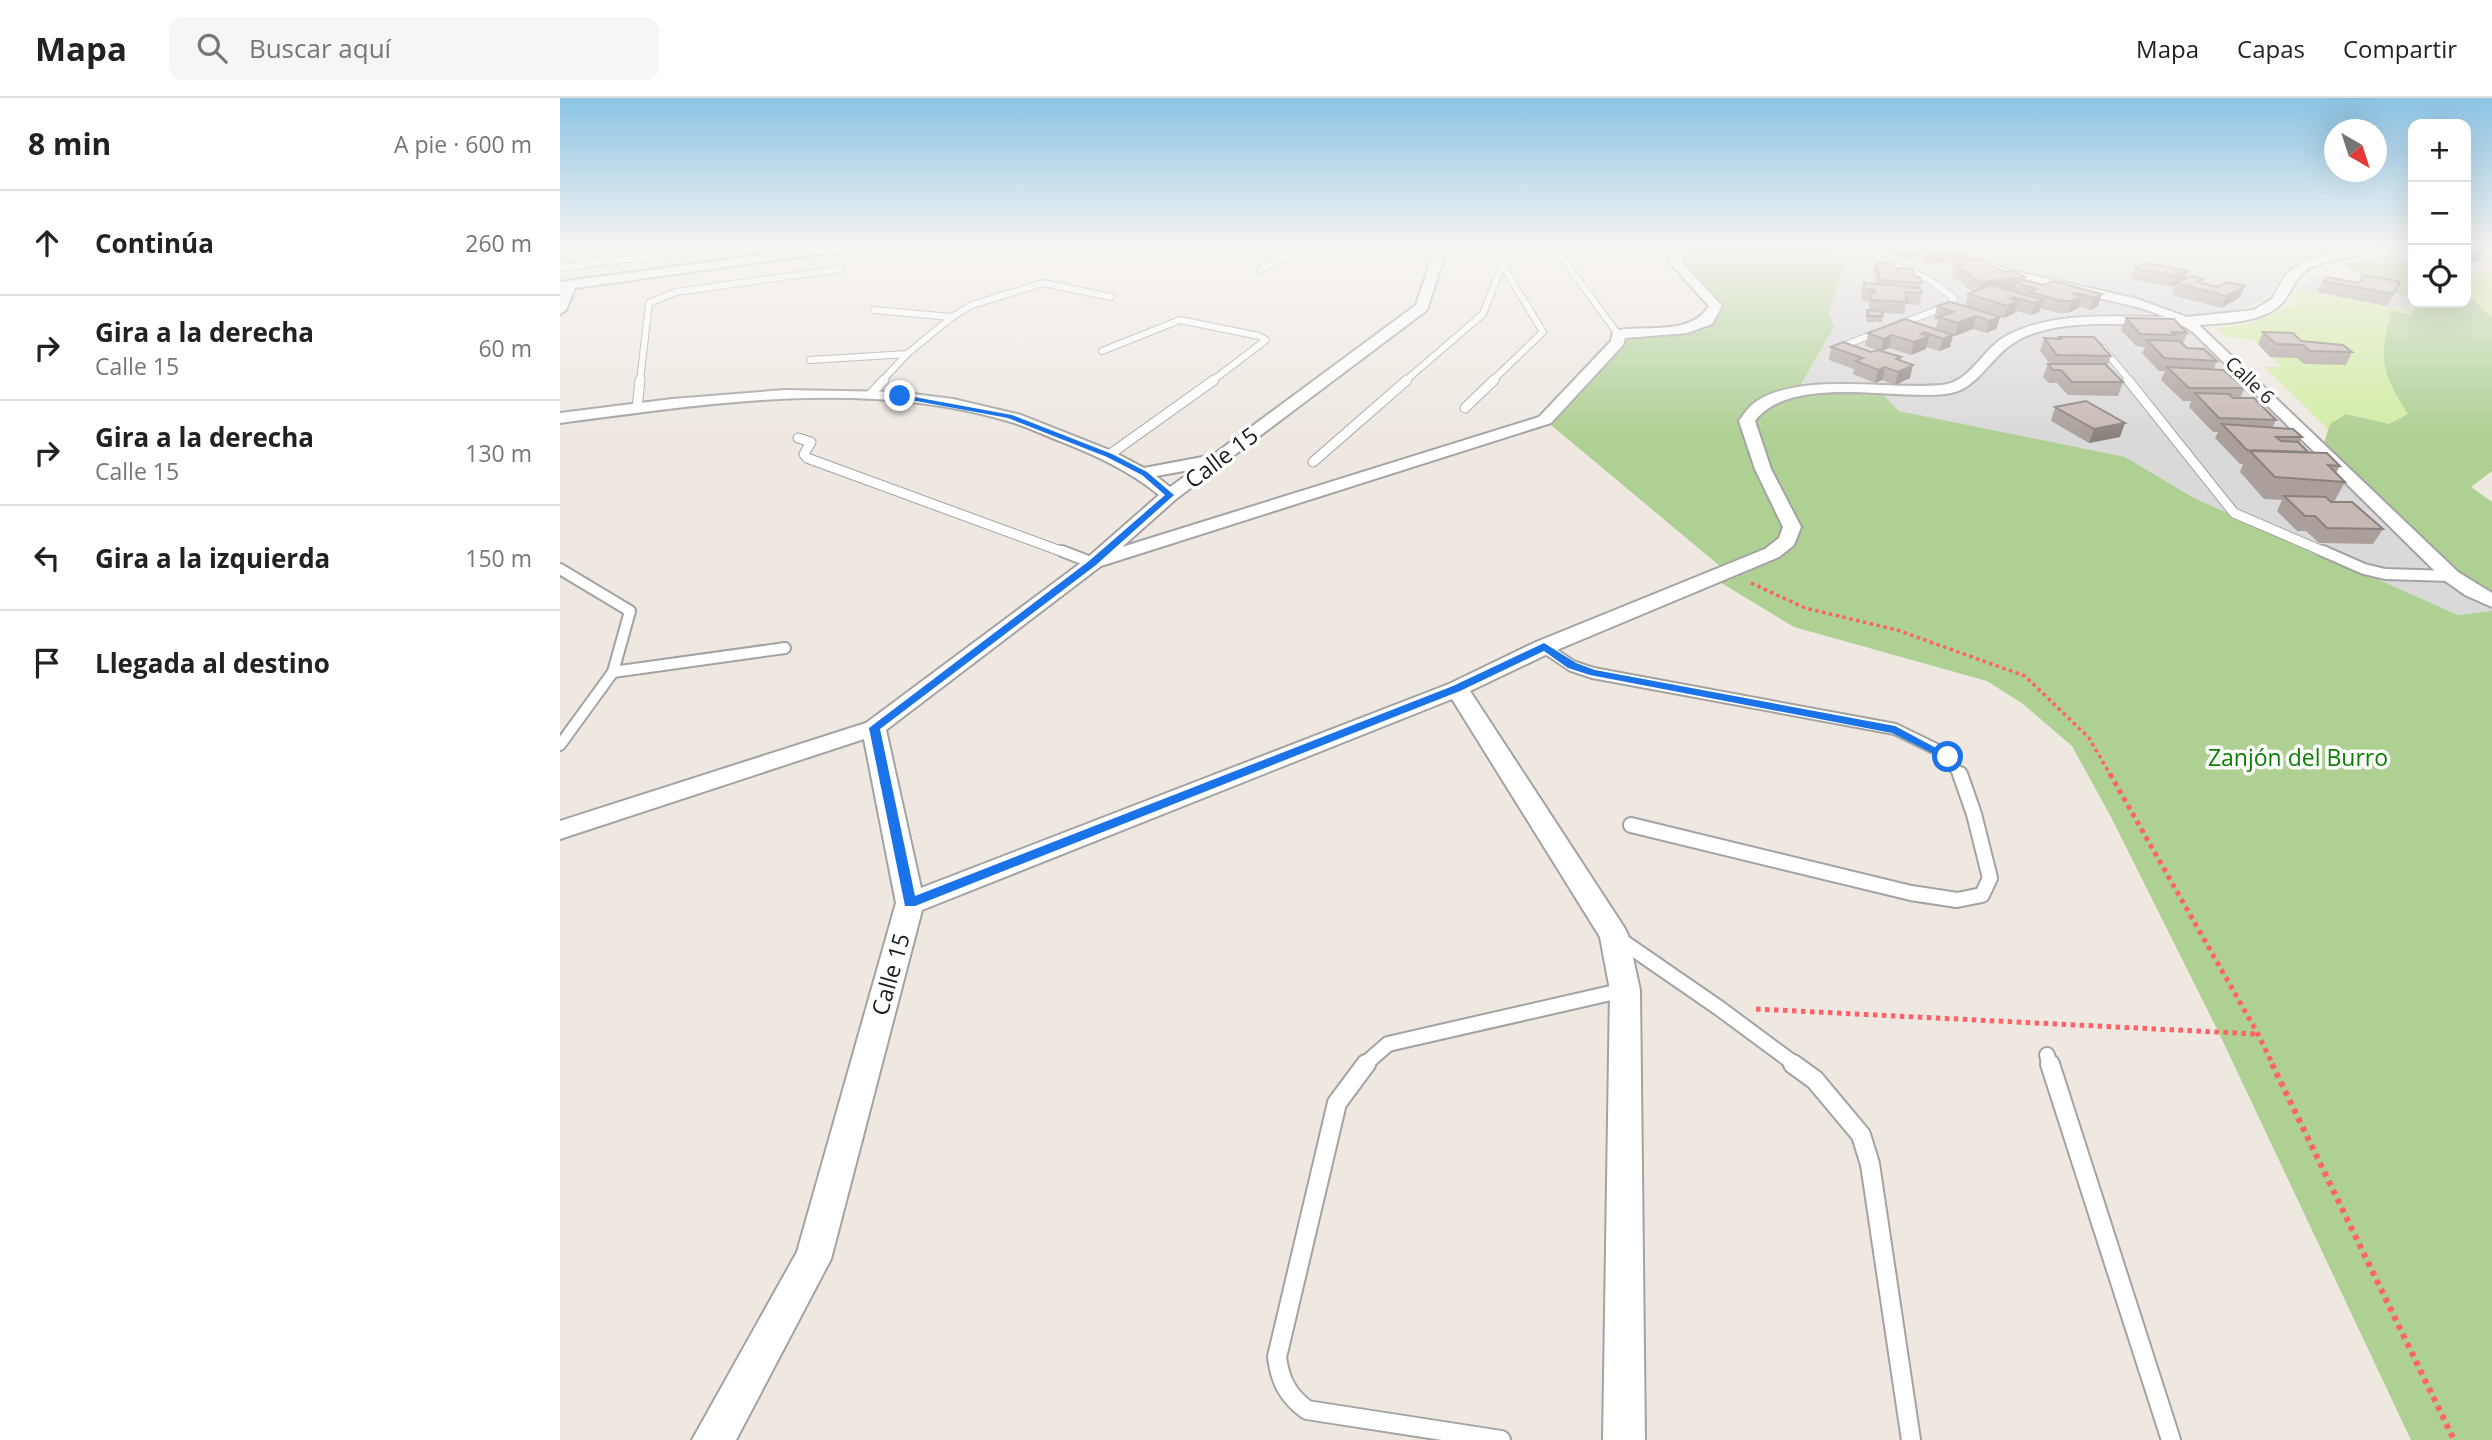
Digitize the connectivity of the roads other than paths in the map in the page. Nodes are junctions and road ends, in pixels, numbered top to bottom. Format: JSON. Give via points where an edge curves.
{"nodes":[{"id":1,"x":648,"y":311,"type":"edge"},
{"id":2,"x":881,"y":311,"type":"edge"},
{"id":3,"x":965,"y":311,"type":"edge"},
{"id":4,"x":1417,"y":311,"type":"edge"},
{"id":5,"x":1484,"y":311,"type":"edge"},
{"id":6,"x":1530,"y":311,"type":"edge"},
{"id":7,"x":1600,"y":311,"type":"edge"},
{"id":8,"x":1713,"y":311,"type":"edge"},
{"id":9,"x":1936,"y":311,"type":"edge"},
{"id":10,"x":2158,"y":311,"type":"edge"},
{"id":11,"x":2261,"y":311,"type":"edge"},
{"id":12,"x":953,"y":317,"type":"junction"},
{"id":13,"x":2186,"y":321,"type":"junction"},
{"id":14,"x":1618,"y":334,"type":"junction"},
{"id":15,"x":2104,"y":348,"type":"edge"},
{"id":16,"x":1102,"y":351,"type":"dead end"},
{"id":17,"x":1861,"y":353,"type":"edge"},
{"id":18,"x":907,"y":354,"type":"junction"},
{"id":19,"x":810,"y":360,"type":"dead end"},
{"id":20,"x":871,"y":394,"type":"junction"},
{"id":21,"x":637,"y":408,"type":"junction"},
{"id":22,"x":1465,"y":408,"type":"dead end"},
{"id":23,"x":560,"y":418,"type":"edge"},
{"id":24,"x":798,"y":438,"type":"dead end"},
{"id":25,"x":1109,"y":455,"type":"junction"},
{"id":26,"x":1218,"y":459,"type":"junction"},
{"id":27,"x":1313,"y":461,"type":"dead end"},
{"id":28,"x":1145,"y":473,"type":"junction"},
{"id":29,"x":1170,"y":495,"type":"junction"},
{"id":30,"x":1093,"y":563,"type":"junction"},
{"id":31,"x":560,"y":569,"type":"edge"},
{"id":32,"x":2451,"y":576,"type":"junction"},
{"id":33,"x":2492,"y":601,"type":"edge"},
{"id":34,"x":1544,"y":646,"type":"junction"},
{"id":35,"x":785,"y":648,"type":"dead end"},
{"id":36,"x":613,"y":672,"type":"junction"},
{"id":37,"x":1457,"y":689,"type":"junction"},
{"id":38,"x":874,"y":728,"type":"junction"},
{"id":39,"x":560,"y":745,"type":"edge"},
{"id":40,"x":1631,"y":825,"type":"dead end"},
{"id":41,"x":561,"y":827,"type":"edge"},
{"id":42,"x":910,"y":903,"type":"junction"},
{"id":43,"x":1614,"y":935,"type":"junction"},
{"id":44,"x":1625,"y":990,"type":"junction"},
{"id":45,"x":2047,"y":1055,"type":"dead end"},
{"id":46,"x":713,"y":1440,"type":"edge"},
{"id":47,"x":1501,"y":1440,"type":"edge"},
{"id":48,"x":1624,"y":1440,"type":"edge"},
{"id":49,"x":1911,"y":1440,"type":"edge"},
{"id":50,"x":2171,"y":1440,"type":"edge"}],
"edges":[{"from":1,"to":21,"type":"lane"},
{"from":2,"to":12,"type":"lane"},
{"from":3,"to":12,"type":"lane"},
{"from":4,"to":26,"type":"street","name":"Calle 15"},
{"from":5,"to":27,"type":"lane"},
{"from":6,"to":22,"type":"lane","via":[[1543,332]]},
{"from":7,"to":14,"type":"lane"},
{"from":8,"to":14,"type":"street","via":[[1707,321],[1682,330]]},
{"from":9,"to":17,"type":"lane","via":[[1845,345]]},
{"from":10,"to":13,"type":"street","name":"Calle 6"},
{"from":11,"to":13,"type":"street"},
{"from":12,"to":18,"type":"lane"},
{"from":13,"to":32,"type":"street","name":"Calle 6"},
{"from":13,"to":34,"type":"street","via":[[2042,327],[1998,346],[1976,374],[1945,390],[1808,391],[1763,403],[1748,421],[1763,469],[1793,527],[1787,541],[1727,572]]},
{"from":14,"to":30,"type":"street","via":[[1618,342],[1545,420]]},
{"from":15,"to":32,"type":"lane","via":[[2234,513],[2364,569]]},
{"from":16,"to":25,"type":"lane","via":[[1180,320],[1266,340]]},
{"from":18,"to":19,"type":"lane"},
{"from":18,"to":20,"type":"lane"},
{"from":20,"to":21,"type":"street","via":[[783,393]]},
{"from":20,"to":25,"type":"street","via":[[1010,416]]},
{"from":21,"to":23,"type":"street"},
{"from":24,"to":30,"type":"lane","via":[[811,442],[804,454],[807,458]]},
{"from":25,"to":28,"type":"street"},
{"from":26,"to":28,"type":"street"},
{"from":26,"to":29,"type":"street","name":"Calle 15"},
{"from":28,"to":29,"type":"street"},
{"from":29,"to":30,"type":"street","name":"Calle 15"},
{"from":30,"to":38,"type":"street","name":"Calle 15"},
{"from":31,"to":36,"type":"lane","via":[[630,611]]},
{"from":32,"to":33,"type":"street","name":"Calle 6"},
{"from":34,"to":37,"type":"street"},
{"from":34,"to":40,"type":"lane","via":[[1572,666],[1593,673],[1895,730],[1926,743],[1948,757],[1962,775],[1990,878],[1982,895],[1957,900]]},
{"from":35,"to":36,"type":"lane"},
{"from":36,"to":39,"type":"lane"},
{"from":37,"to":42,"type":"street"},
{"from":37,"to":43,"type":"street"},
{"from":38,"to":41,"type":"street"},
{"from":38,"to":42,"type":"street","name":"Calle 15"},
{"from":42,"to":46,"type":"street","name":"Calle 15","via":[[813,1259]]},
{"from":43,"to":44,"type":"street"},
{"from":43,"to":49,"type":"lane","via":[[1815,1080],[1861,1135],[1870,1164]]},
{"from":44,"to":47,"type":"lane","via":[[1388,1044],[1360,1069],[1337,1103],[1277,1357],[1281,1384],[1292,1400],[1307,1410]]},
{"from":44,"to":48,"type":"street"},
{"from":45,"to":50,"type":"lane"}]}
